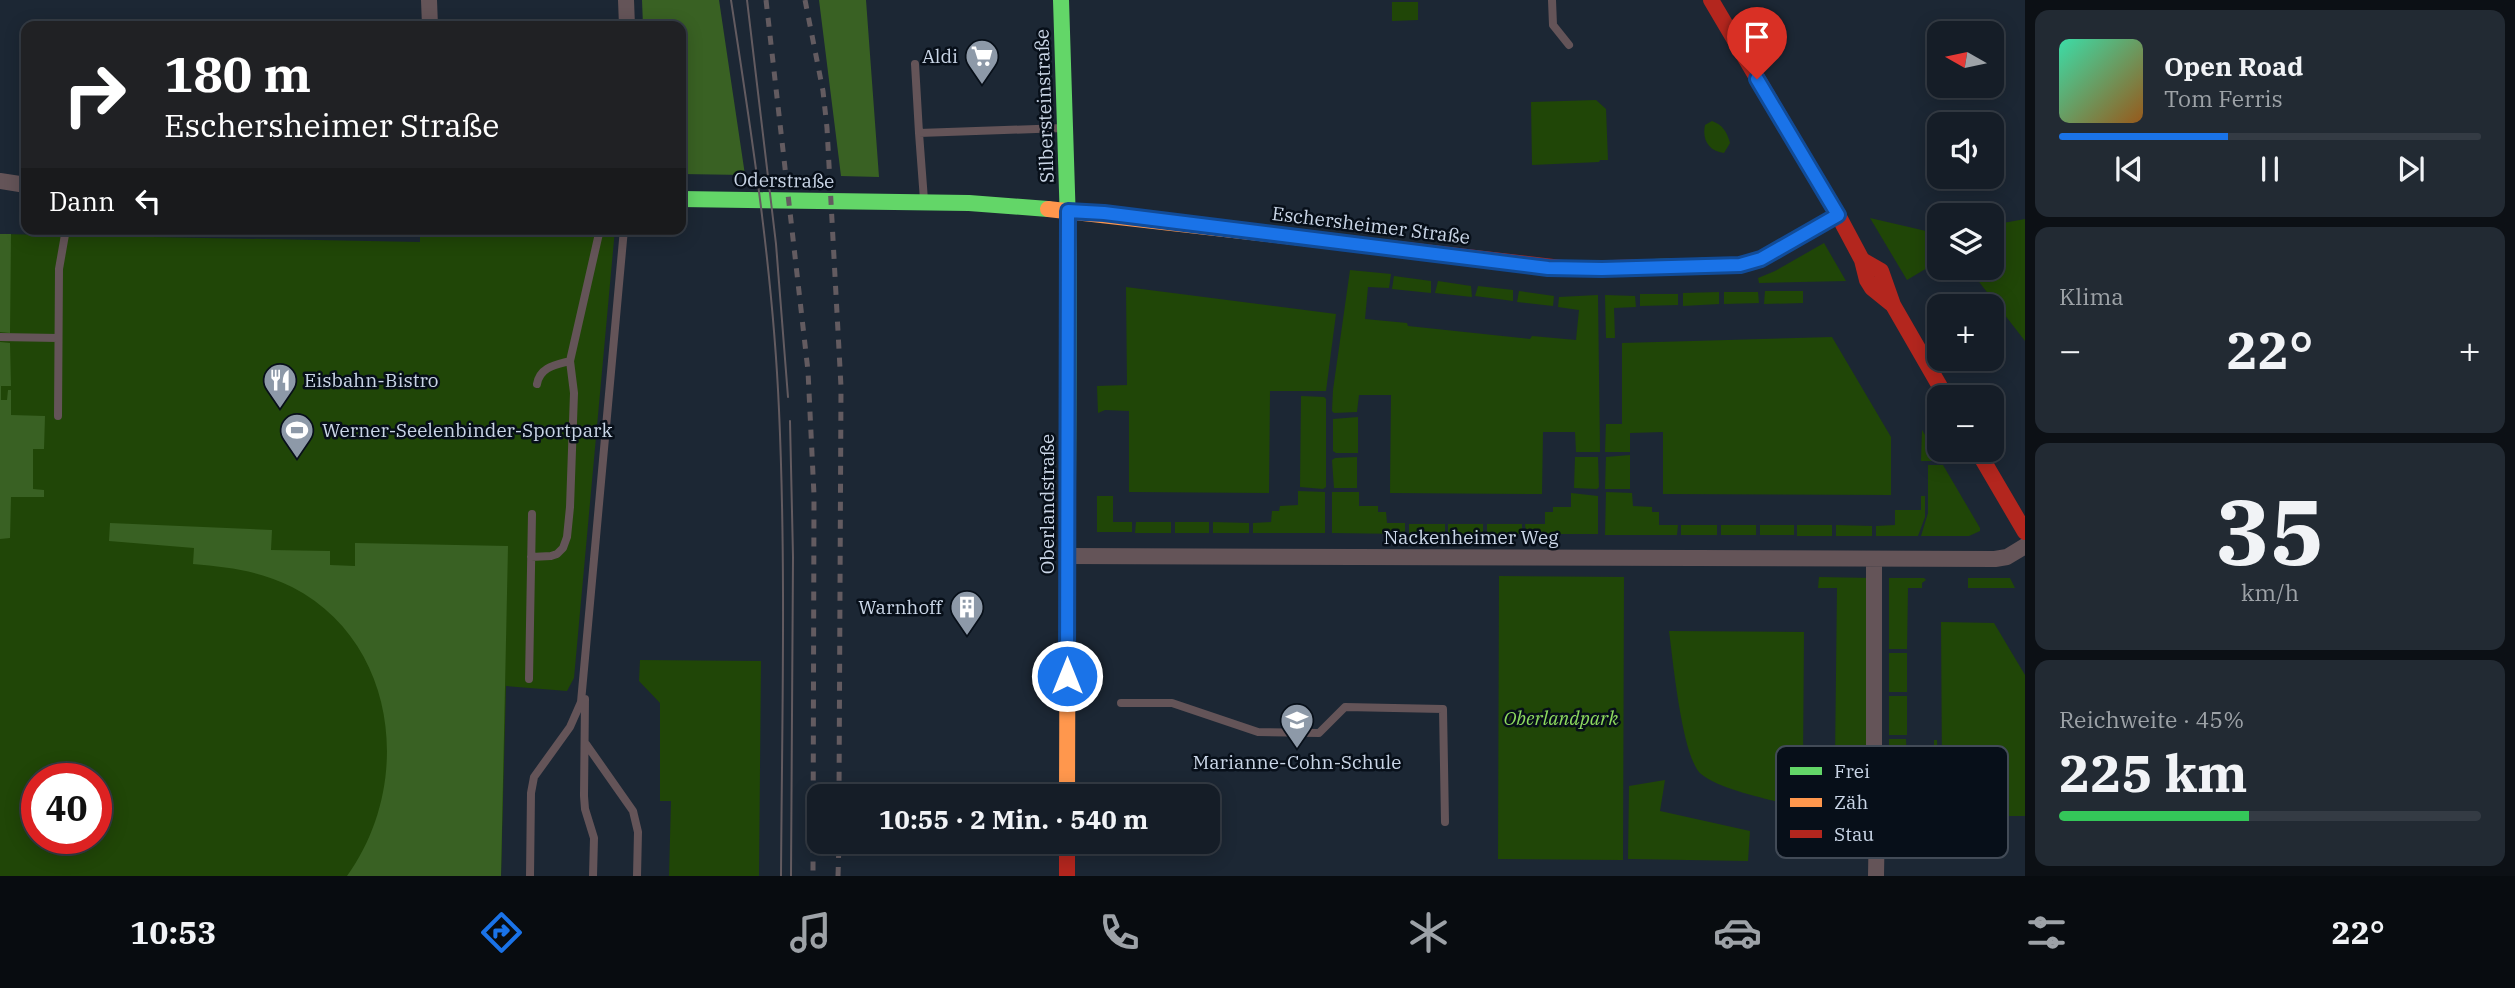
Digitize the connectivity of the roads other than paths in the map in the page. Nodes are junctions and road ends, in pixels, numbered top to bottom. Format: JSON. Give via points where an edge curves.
{"nodes":[{"id":1,"x":429,"y":0,"type":"edge"},
{"id":2,"x":626,"y":0,"type":"edge"},
{"id":3,"x":1061,"y":0,"type":"edge"},
{"id":4,"x":1552,"y":0,"type":"edge"},
{"id":5,"x":1711,"y":0,"type":"edge"},
{"id":6,"x":430,"y":21,"type":"edge"},
{"id":7,"x":627,"y":21,"type":"edge"},
{"id":8,"x":1569,"y":46,"type":"dead end"},
{"id":9,"x":915,"y":64,"type":"dead end"},
{"id":10,"x":1066,"y":128,"type":"junction"},
{"id":11,"x":919,"y":133,"type":"junction"},
{"id":12,"x":0,"y":181,"type":"edge"},
{"id":13,"x":21,"y":184,"type":"edge"},
{"id":14,"x":686,"y":199,"type":"edge"},
{"id":15,"x":887,"y":202,"type":"joint"},
{"id":16,"x":924,"y":202,"type":"junction"},
{"id":17,"x":1068,"y":211,"type":"junction"},
{"id":18,"x":1838,"y":215,"type":"junction"},
{"id":19,"x":65,"y":235,"type":"edge"},
{"id":20,"x":599,"y":235,"type":"edge"},
{"id":21,"x":623,"y":235,"type":"edge"},
{"id":22,"x":0,"y":337,"type":"edge"},
{"id":23,"x":58,"y":338,"type":"junction"},
{"id":24,"x":570,"y":361,"type":"junction"},
{"id":25,"x":537,"y":384,"type":"dead end"},
{"id":26,"x":1938,"y":385,"type":"edge"},
{"id":27,"x":58,"y":416,"type":"dead end"},
{"id":28,"x":1984,"y":462,"type":"edge"},
{"id":29,"x":532,"y":514,"type":"dead end"},
{"id":30,"x":2025,"y":532,"type":"edge"},
{"id":31,"x":2025,"y":546,"type":"edge"},
{"id":32,"x":1068,"y":556,"type":"junction"},
{"id":33,"x":531,"y":557,"type":"junction"},
{"id":34,"x":1874,"y":559,"type":"junction"},
{"id":35,"x":584,"y":678,"type":"junction"},
{"id":36,"x":529,"y":679,"type":"dead end"},
{"id":37,"x":1122,"y":703,"type":"dead end"},
{"id":38,"x":586,"y":744,"type":"junction"},
{"id":39,"x":1874,"y":746,"type":"edge"},
{"id":40,"x":1067,"y":784,"type":"edge"},
{"id":41,"x":1445,"y":822,"type":"dead end"},
{"id":42,"x":1067,"y":854,"type":"edge"},
{"id":43,"x":1876,"y":858,"type":"edge"},
{"id":44,"x":530,"y":876,"type":"edge"},
{"id":45,"x":593,"y":876,"type":"edge"},
{"id":46,"x":637,"y":876,"type":"edge"},
{"id":47,"x":1066,"y":876,"type":"edge"},
{"id":48,"x":1876,"y":876,"type":"edge"}],
"edges":[{"from":1,"to":6,"type":"street"},
{"from":2,"to":7,"type":"street"},
{"from":3,"to":10,"type":"street","name":"Silbersteinstraße"},
{"from":4,"to":8,"type":"lane","via":[[1553,25]]},
{"from":5,"to":18,"type":"street"},
{"from":9,"to":11,"type":"lane"},
{"from":10,"to":11,"type":"lane"},
{"from":10,"to":17,"type":"street","name":"Silbersteinstraße"},
{"from":11,"to":16,"type":"lane"},
{"from":12,"to":13,"type":"street"},
{"from":14,"to":15,"type":"street","name":"Oderstraße"},
{"from":15,"to":16,"type":"street","name":"Eschersheimer Straße"},
{"from":16,"to":17,"type":"street","name":"Eschersheimer Straße"},
{"from":17,"to":18,"type":"street","name":"Eschersheimer Straße","via":[[1570,269],[1740,265],[1761,259]]},
{"from":17,"to":32,"type":"street","name":"Oberlandstraße"},
{"from":18,"to":26,"type":"street","via":[[1862,260],[1881,271],[1893,305]]},
{"from":19,"to":23,"type":"lane","via":[[58,269]]},
{"from":20,"to":24,"type":"lane"},
{"from":21,"to":35,"type":"lane"},
{"from":22,"to":23,"type":"lane"},
{"from":23,"to":27,"type":"lane"},
{"from":24,"to":25,"type":"lane","via":[[548,368]]},
{"from":24,"to":33,"type":"lane","via":[[574,393],[567,537],[557,554]]},
{"from":28,"to":30,"type":"street"},
{"from":29,"to":33,"type":"lane"},
{"from":31,"to":34,"type":"street","name":"Nackenheimer Weg","via":[[1995,559]]},
{"from":32,"to":34,"type":"street","name":"Nackenheimer Weg"},
{"from":32,"to":40,"type":"street","name":"Oberlandstraße"},
{"from":33,"to":36,"type":"lane"},
{"from":34,"to":39,"type":"street"},
{"from":35,"to":38,"type":"lane"},
{"from":35,"to":44,"type":"lane","via":[[582,702],[570,727],[534,777]]},
{"from":37,"to":41,"type":"lane","via":[[1172,703],[1258,732],[1318,733],[1345,707],[1443,709]]},
{"from":38,"to":45,"type":"lane","via":[[584,796],[594,838]]},
{"from":38,"to":46,"type":"lane","via":[[633,811],[638,832]]},
{"from":42,"to":47,"type":"street"},
{"from":43,"to":48,"type":"street"}]}
